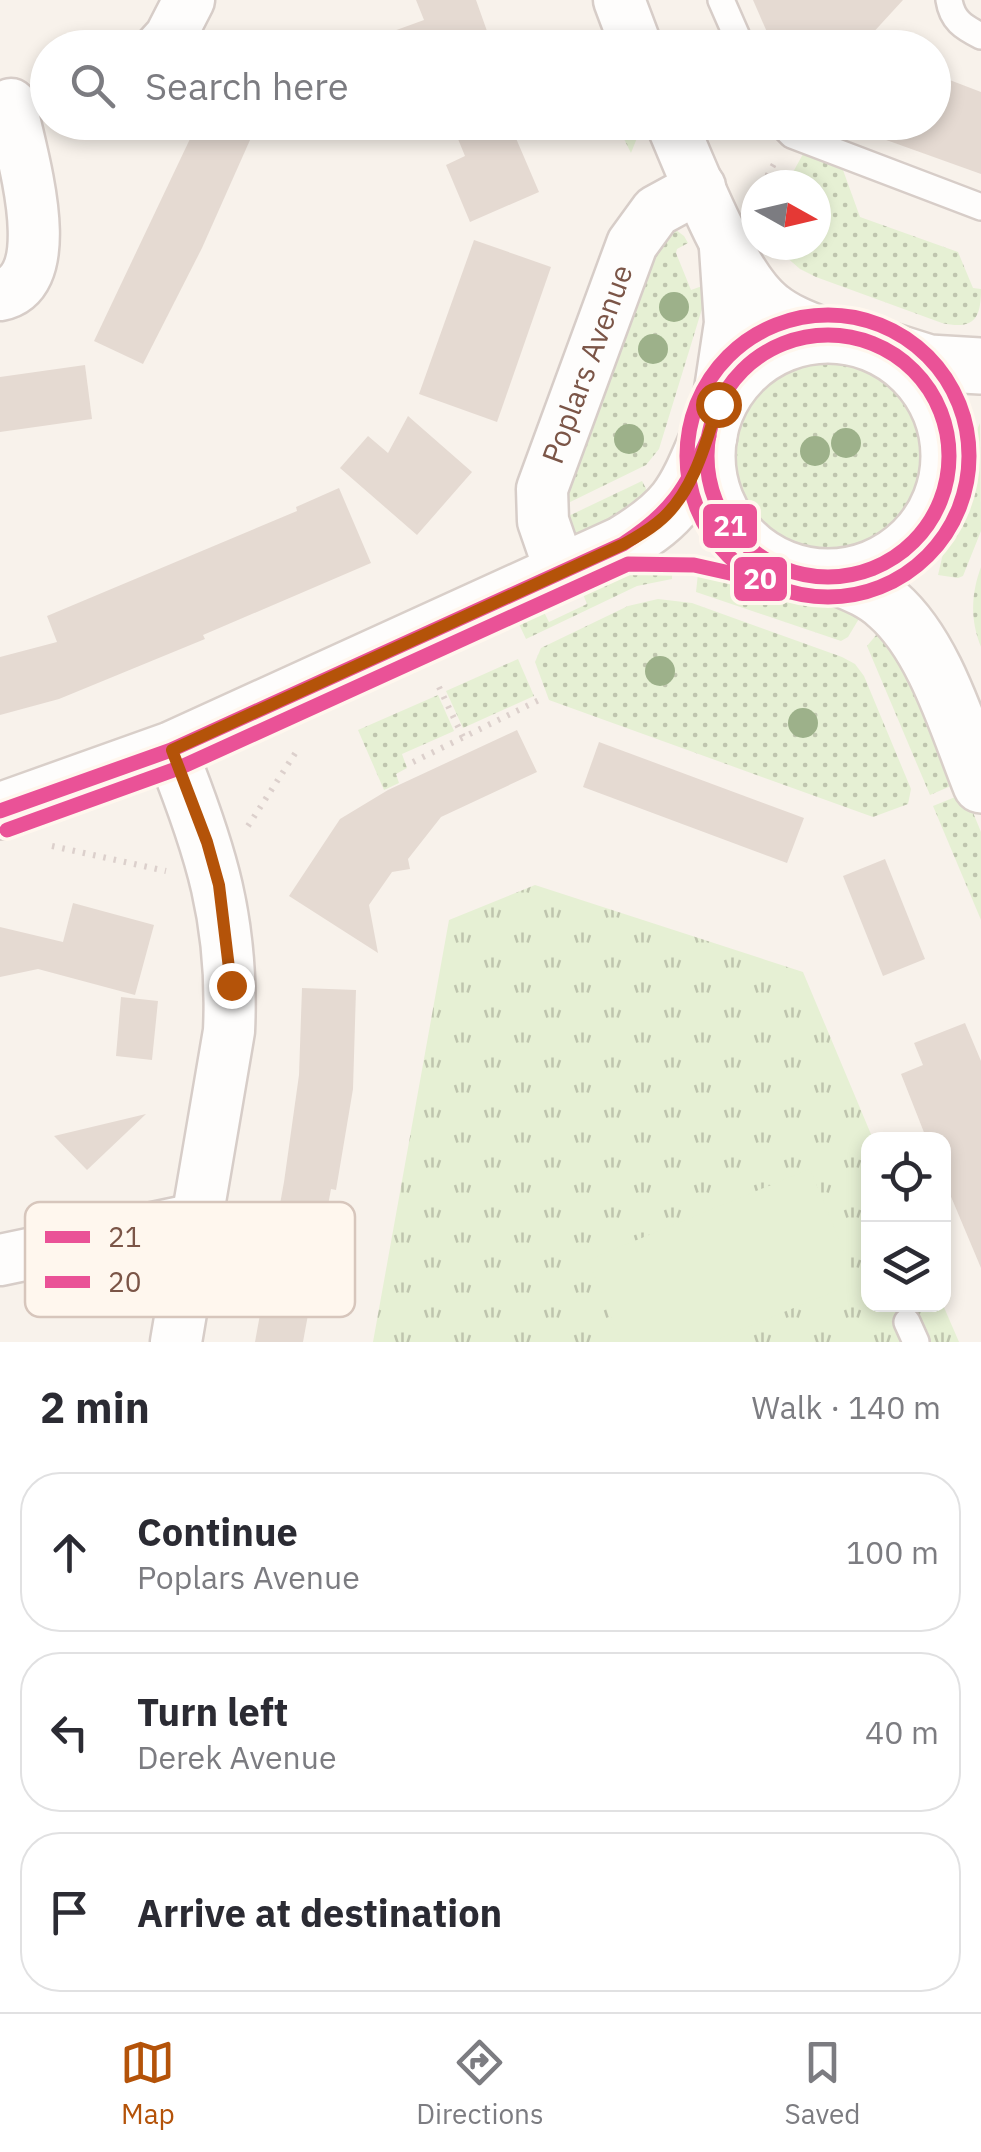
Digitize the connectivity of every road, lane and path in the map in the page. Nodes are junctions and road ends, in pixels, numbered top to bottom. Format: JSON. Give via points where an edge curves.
{"nodes":[{"id":1,"x":189,"y":0,"type":"edge"},
{"id":2,"x":619,"y":0,"type":"edge"},
{"id":3,"x":721,"y":0,"type":"edge"},
{"id":4,"x":949,"y":0,"type":"edge"},
{"id":5,"x":174,"y":30,"type":"edge"},
{"id":6,"x":631,"y":30,"type":"edge"},
{"id":7,"x":734,"y":30,"type":"edge"},
{"id":8,"x":981,"y":36,"type":"edge"},
{"id":9,"x":19,"y":102,"type":"edge"},
{"id":10,"x":679,"y":140,"type":"edge"},
{"id":11,"x":813,"y":140,"type":"edge"},
{"id":12,"x":700,"y":187,"type":"junction"},
{"id":13,"x":981,"y":207,"type":"edge"},
{"id":14,"x":724,"y":238,"type":"junction"},
{"id":15,"x":0,"y":295,"type":"edge"},
{"id":16,"x":826,"y":335,"type":"junction"},
{"id":17,"x":886,"y":349,"type":"junction"},
{"id":18,"x":981,"y":366,"type":"edge"},
{"id":19,"x":981,"y":388,"type":"edge"},
{"id":20,"x":714,"y":420,"type":"junction"},
{"id":21,"x":949,"y":445,"type":"junction"},
{"id":22,"x":932,"y":518,"type":"junction"},
{"id":23,"x":624,"y":544,"type":"junction"},
{"id":24,"x":767,"y":562,"type":"junction"},
{"id":25,"x":561,"y":573,"type":"junction"},
{"id":26,"x":840,"y":578,"type":"junction"},
{"id":27,"x":926,"y":654,"type":"junction"},
{"id":28,"x":439,"y":687,"type":"dead end"},
{"id":29,"x":541,"y":698,"type":"dead end"},
{"id":30,"x":463,"y":737,"type":"junction"},
{"id":31,"x":172,"y":750,"type":"junction"},
{"id":32,"x":296,"y":752,"type":"dead end"},
{"id":33,"x":412,"y":762,"type":"dead end"},
{"id":34,"x":981,"y":785,"type":"edge"},
{"id":35,"x":0,"y":811,"type":"edge"},
{"id":36,"x":239,"y":840,"type":"dead end"},
{"id":37,"x":52,"y":846,"type":"dead end"},
{"id":38,"x":174,"y":873,"type":"dead end"},
{"id":39,"x":199,"y":1202,"type":"edge"},
{"id":40,"x":25,"y":1255,"type":"edge"},
{"id":41,"x":0,"y":1260,"type":"edge"},
{"id":42,"x":180,"y":1317,"type":"edge"},
{"id":43,"x":176,"y":1342,"type":"edge"}],
"edges":[{"from":1,"to":5,"type":"street"},
{"from":2,"to":6,"type":"street"},
{"from":3,"to":7,"type":"lane"},
{"from":4,"to":8,"type":"lane","via":[[951,14]]},
{"from":9,"to":15,"type":"street","via":[[37,237],[32,268]]},
{"from":10,"to":12,"type":"street"},
{"from":11,"to":13,"type":"lane"},
{"from":12,"to":14,"type":"street"},
{"from":12,"to":25,"type":"street","name":"Poplars Avenue","via":[[656,211],[632,244],[542,488],[543,521]]},
{"from":14,"to":16,"type":"street","via":[[768,306]]},
{"from":14,"to":20,"type":"street","via":[[730,323]]},
{"from":16,"to":17,"type":"street"},
{"from":16,"to":20,"type":"street","via":[[763,354],[737,376]]},
{"from":17,"to":18,"type":"street","via":[[929,363]]},
{"from":17,"to":21,"type":"street","via":[[917,373],[938,407]]},
{"from":19,"to":21,"type":"street"},
{"from":20,"to":23,"type":"street","via":[[674,507]]},
{"from":20,"to":24,"type":"street","via":[[707,472],[718,508],[738,538]]},
{"from":21,"to":22,"type":"street","via":[[946,483]]},
{"from":22,"to":26,"type":"street","via":[[893,558]]},
{"from":22,"to":27,"type":"street","via":[[921,588]]},
{"from":23,"to":24,"type":"street","via":[[701,543]]},
{"from":23,"to":25,"type":"street"},
{"from":24,"to":26,"type":"street","via":[[802,575]]},
{"from":25,"to":31,"type":"street"},
{"from":26,"to":27,"type":"street","via":[[888,604]]},
{"from":27,"to":34,"type":"street"},
{"from":28,"to":30,"type":"path"},
{"from":29,"to":30,"type":"path"},
{"from":30,"to":33,"type":"path"},
{"from":31,"to":35,"type":"street"},
{"from":31,"to":39,"type":"street","via":[[219,885],[231,985]]},
{"from":32,"to":36,"type":"path"},
{"from":37,"to":38,"type":"path"},
{"from":40,"to":41,"type":"street"},
{"from":42,"to":43,"type":"street"}]}
